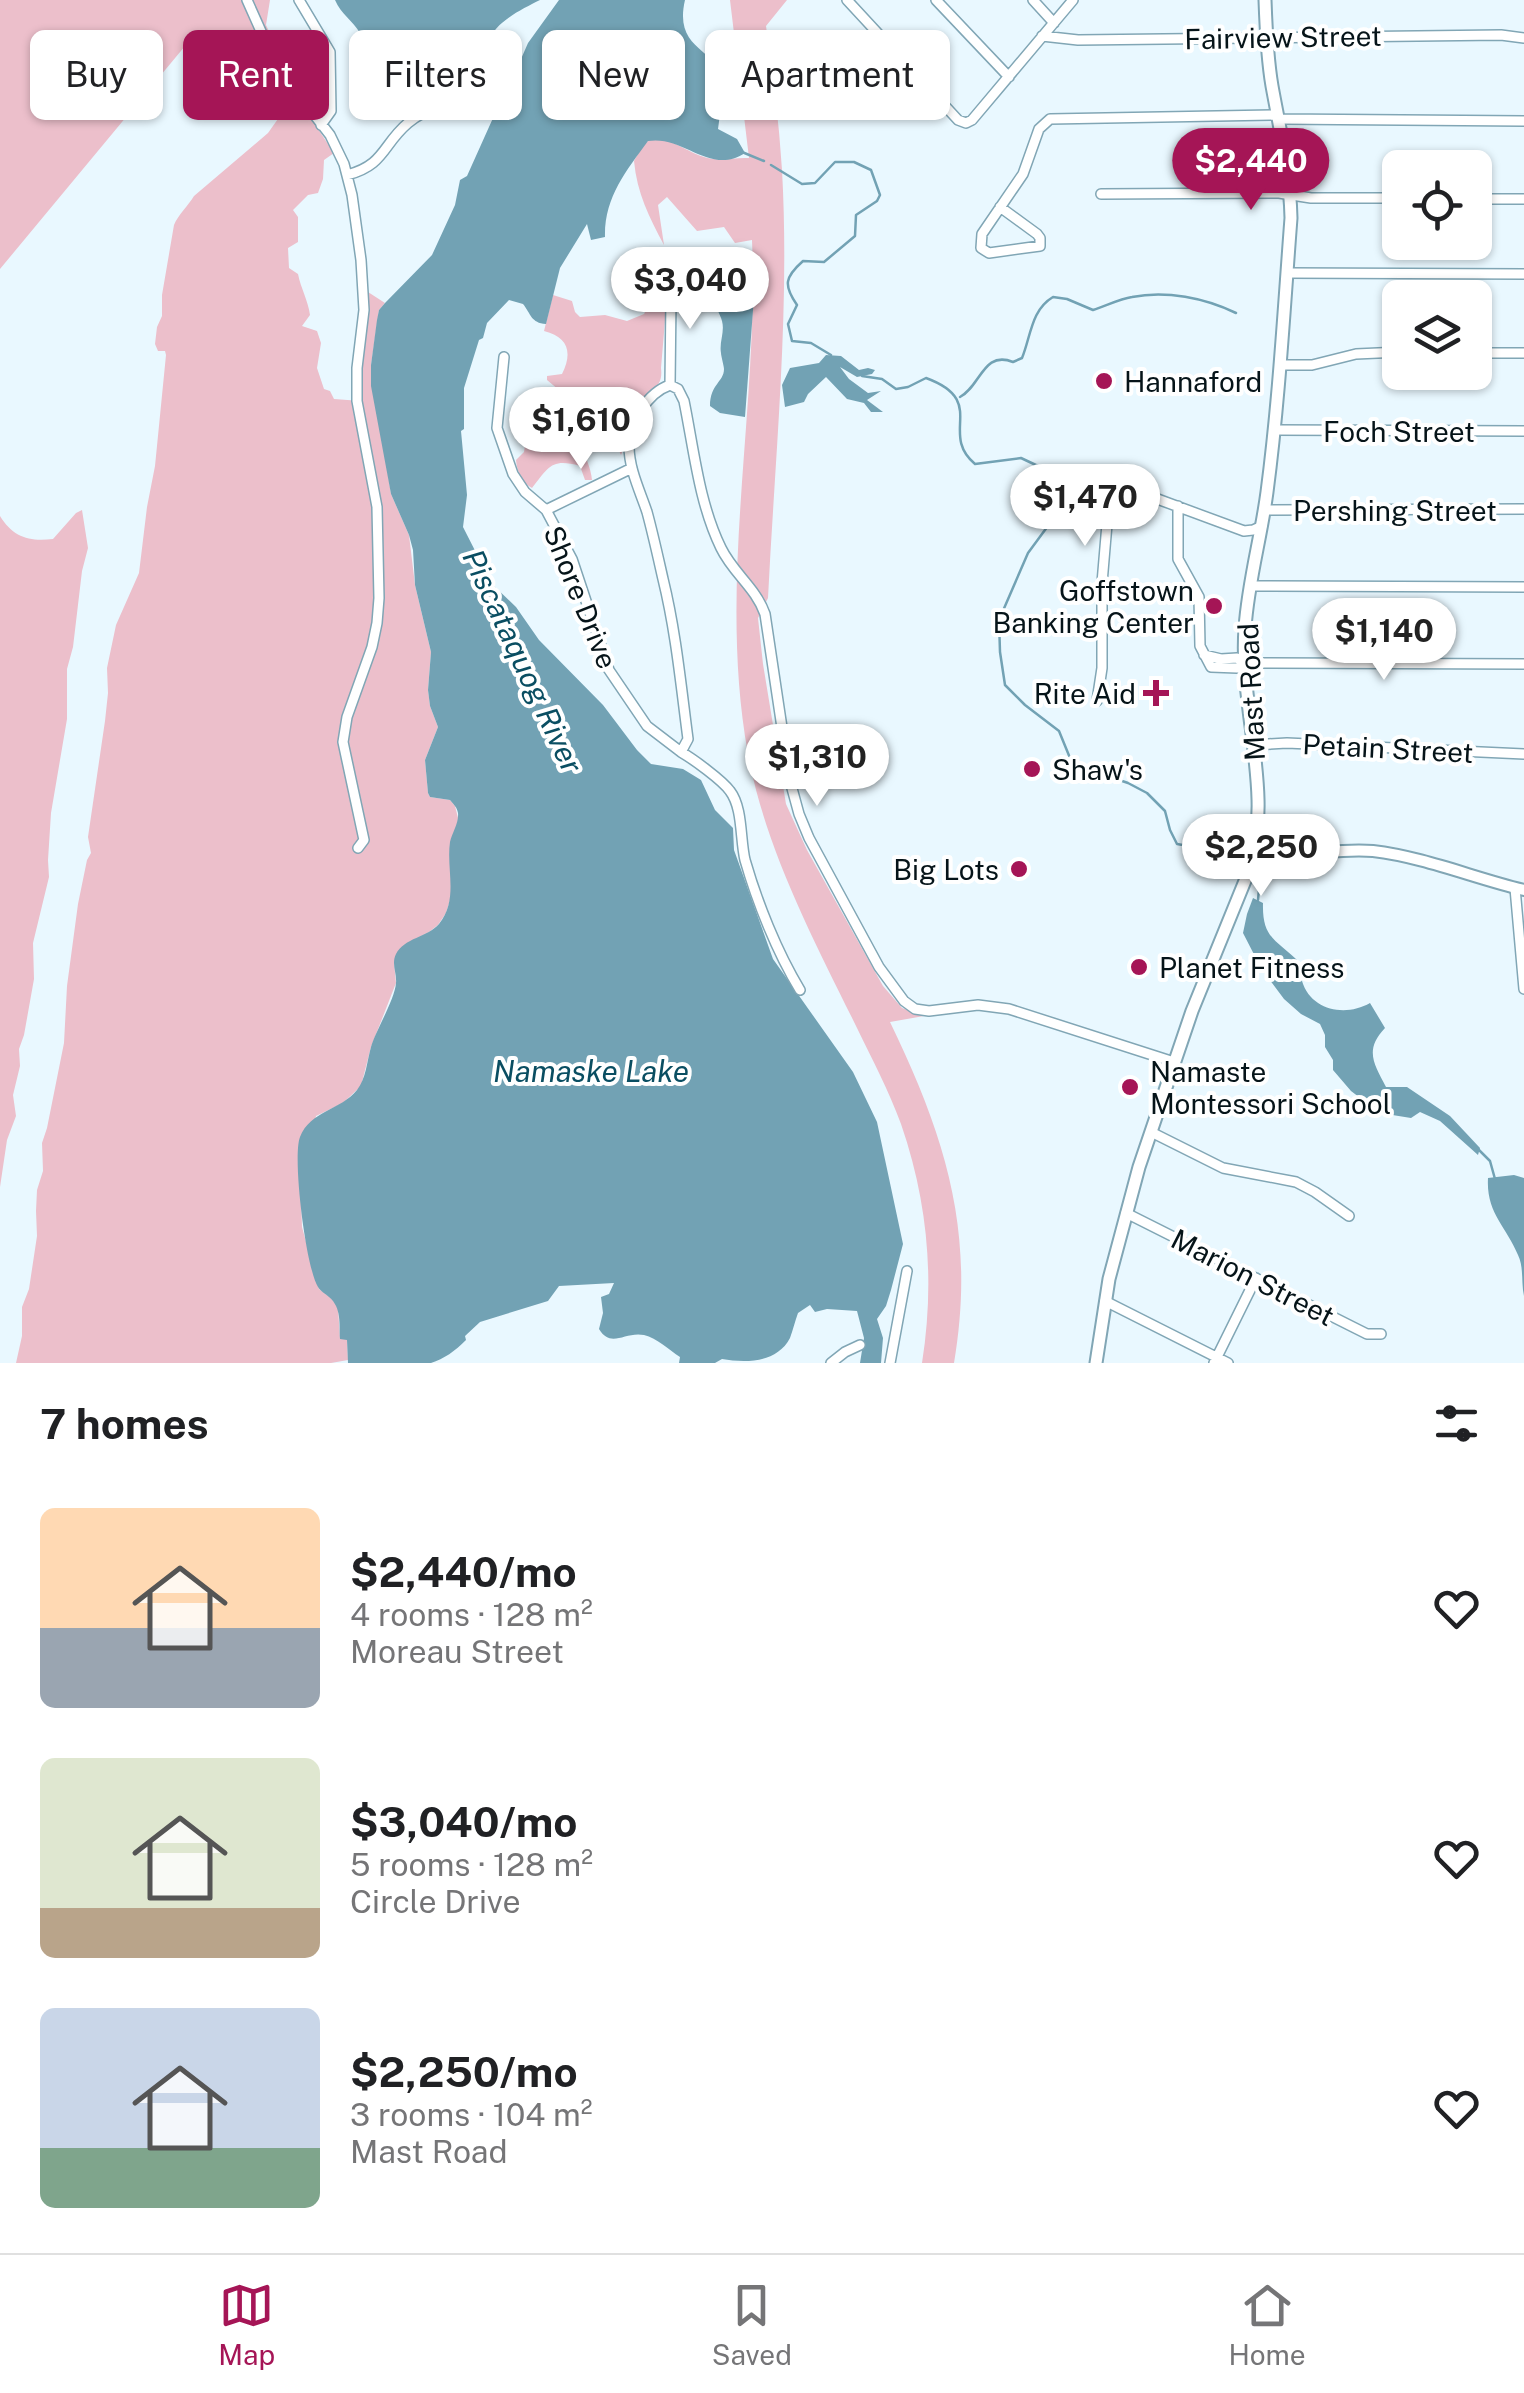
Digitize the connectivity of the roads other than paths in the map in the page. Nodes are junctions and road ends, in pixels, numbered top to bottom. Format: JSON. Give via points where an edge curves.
{"nodes":[{"id":1,"x":247,"y":0,"type":"edge"},
{"id":2,"x":298,"y":0,"type":"edge"},
{"id":3,"x":847,"y":0,"type":"edge"},
{"id":4,"x":936,"y":0,"type":"edge"},
{"id":5,"x":1033,"y":0,"type":"edge"},
{"id":6,"x":1073,"y":0,"type":"edge"},
{"id":7,"x":1266,"y":0,"type":"edge"},
{"id":8,"x":1054,"y":23,"type":"junction"},
{"id":9,"x":1042,"y":36,"type":"junction"},
{"id":10,"x":1266,"y":38,"type":"junction"},
{"id":11,"x":1524,"y":38,"type":"edge"},
{"id":12,"x":1008,"y":77,"type":"junction"},
{"id":13,"x":1279,"y":117,"type":"junction"},
{"id":14,"x":413,"y":120,"type":"edge"},
{"id":15,"x":1524,"y":120,"type":"edge"},
{"id":16,"x":322,"y":124,"type":"junction"},
{"id":17,"x":347,"y":175,"type":"junction"},
{"id":18,"x":1101,"y":194,"type":"dead end"},
{"id":19,"x":1291,"y":195,"type":"junction"},
{"id":20,"x":1382,"y":198,"type":"edge"},
{"id":21,"x":1492,"y":198,"type":"edge"},
{"id":22,"x":1524,"y":199,"type":"edge"},
{"id":23,"x":1000,"y":207,"type":"junction"},
{"id":24,"x":682,"y":272,"type":"dead end"},
{"id":25,"x":1287,"y":273,"type":"junction"},
{"id":26,"x":1524,"y":274,"type":"edge"},
{"id":27,"x":1382,"y":353,"type":"edge"},
{"id":28,"x":1492,"y":353,"type":"edge"},
{"id":29,"x":1524,"y":353,"type":"edge"},
{"id":30,"x":504,"y":357,"type":"dead end"},
{"id":31,"x":1280,"y":364,"type":"junction"},
{"id":32,"x":670,"y":386,"type":"junction"},
{"id":33,"x":1275,"y":430,"type":"junction"},
{"id":34,"x":1524,"y":431,"type":"edge"},
{"id":35,"x":632,"y":468,"type":"junction"},
{"id":36,"x":1178,"y":506,"type":"junction"},
{"id":37,"x":546,"y":510,"type":"junction"},
{"id":38,"x":1265,"y":510,"type":"junction"},
{"id":39,"x":1524,"y":510,"type":"edge"},
{"id":40,"x":1262,"y":526,"type":"junction"},
{"id":41,"x":1250,"y":586,"type":"junction"},
{"id":42,"x":1524,"y":587,"type":"edge"},
{"id":43,"x":1204,"y":655,"type":"junction"},
{"id":44,"x":1244,"y":663,"type":"junction"},
{"id":45,"x":1524,"y":664,"type":"edge"},
{"id":46,"x":1097,"y":701,"type":"dead end"},
{"id":47,"x":1253,"y":744,"type":"junction"},
{"id":48,"x":681,"y":752,"type":"junction"},
{"id":49,"x":1524,"y":754,"type":"edge"},
{"id":50,"x":358,"y":848,"type":"dead end"},
{"id":51,"x":1256,"y":850,"type":"junction"},
{"id":52,"x":1520,"y":889,"type":"edge"},
{"id":53,"x":1524,"y":989,"type":"edge"},
{"id":54,"x":800,"y":990,"type":"dead end"},
{"id":55,"x":1174,"y":1062,"type":"junction"},
{"id":56,"x":1151,"y":1132,"type":"junction"},
{"id":57,"x":1126,"y":1213,"type":"junction"},
{"id":58,"x":1349,"y":1216,"type":"dead end"},
{"id":59,"x":907,"y":1272,"type":"dead end"},
{"id":60,"x":1256,"y":1278,"type":"junction"},
{"id":61,"x":1104,"y":1301,"type":"junction"},
{"id":62,"x":1382,"y":1334,"type":"dead end"},
{"id":63,"x":860,"y":1345,"type":"dead end"},
{"id":64,"x":1215,"y":1360,"type":"edge"},
{"id":65,"x":831,"y":1363,"type":"edge"},
{"id":66,"x":890,"y":1363,"type":"edge"},
{"id":67,"x":1096,"y":1363,"type":"edge"},
{"id":68,"x":1228,"y":1363,"type":"edge"}],
"edges":[{"from":1,"to":16,"type":"street","via":[[264,38]]},
{"from":2,"to":16,"type":"street","via":[[330,52],[331,111]]},
{"from":3,"to":12,"type":"street","via":[[958,120],[972,120]]},
{"from":4,"to":12,"type":"street"},
{"from":5,"to":8,"type":"street"},
{"from":6,"to":8,"type":"street"},
{"from":7,"to":10,"type":"main road","name":"Mast Road"},
{"from":8,"to":9,"type":"street"},
{"from":9,"to":10,"type":"street","name":"Fairview Street"},
{"from":9,"to":12,"type":"street"},
{"from":10,"to":11,"type":"street","name":"Fairview Street"},
{"from":10,"to":13,"type":"main road","name":"Mast Road"},
{"from":13,"to":15,"type":"street"},
{"from":13,"to":19,"type":"main road","name":"Mast Road"},
{"from":13,"to":23,"type":"street","via":[[1050,118]]},
{"from":14,"to":17,"type":"street","via":[[369,168]]},
{"from":16,"to":17,"type":"street"},
{"from":17,"to":50,"type":"street","via":[[364,284],[357,401],[379,536],[377,623],[343,742],[364,840]]},
{"from":18,"to":19,"type":"street"},
{"from":19,"to":20,"type":"street"},
{"from":19,"to":25,"type":"main road","name":"Mast Road"},
{"from":21,"to":22,"type":"street"},
{"from":23,"to":23,"type":"street","via":[[980,238],[983,250],[1040,246],[1037,234]]},
{"from":24,"to":32,"type":"street","via":[[672,298]]},
{"from":25,"to":26,"type":"street"},
{"from":25,"to":31,"type":"main road","name":"Mast Road"},
{"from":27,"to":31,"type":"street","via":[[1312,366]]},
{"from":28,"to":29,"type":"street"},
{"from":30,"to":37,"type":"street","via":[[500,435],[517,481]]},
{"from":31,"to":33,"type":"main road","name":"Mast Road"},
{"from":32,"to":35,"type":"street","via":[[655,393],[636,418]]},
{"from":32,"to":55,"type":"street","via":[[684,401],[716,538],[764,614],[799,814],[898,994],[920,1011],[1009,1009]]},
{"from":33,"to":34,"type":"street","name":"Foch Street"},
{"from":33,"to":38,"type":"main road","name":"Mast Road"},
{"from":35,"to":37,"type":"street","name":"Shore Drive"},
{"from":35,"to":48,"type":"street","via":[[671,612],[688,739]]},
{"from":36,"to":40,"type":"street","via":[[1244,531]]},
{"from":36,"to":43,"type":"street","via":[[1178,559],[1199,597]]},
{"from":36,"to":46,"type":"street","via":[[1134,496],[1109,518]]},
{"from":37,"to":48,"type":"street","name":"Shore Drive","via":[[578,573],[608,670],[647,726]]},
{"from":38,"to":39,"type":"street","name":"Pershing Street"},
{"from":38,"to":40,"type":"main road","name":"Mast Road"},
{"from":40,"to":41,"type":"main road","name":"Mast Road"},
{"from":41,"to":42,"type":"street"},
{"from":41,"to":44,"type":"main road","name":"Mast Road"},
{"from":43,"to":44,"type":"street"},
{"from":43,"to":44,"type":"street","via":[[1211,668]]},
{"from":44,"to":45,"type":"street"},
{"from":44,"to":47,"type":"main road","name":"Mast Road"},
{"from":47,"to":49,"type":"street","name":"Petain Street"},
{"from":47,"to":51,"type":"main road","name":"Mast Road"},
{"from":48,"to":54,"type":"street","name":"Shore Drive","via":[[735,799],[746,861],[782,960]]},
{"from":51,"to":52,"type":"street","via":[[1376,852]]},
{"from":51,"to":55,"type":"main road","name":"Mast Road"},
{"from":52,"to":53,"type":"street"},
{"from":55,"to":56,"type":"main road","name":"Mast Road"},
{"from":56,"to":57,"type":"main road","name":"Mast Road"},
{"from":56,"to":58,"type":"street","via":[[1223,1168],[1296,1182]]},
{"from":57,"to":60,"type":"street","name":"Marion Street"},
{"from":57,"to":61,"type":"main road","name":"Mast Road"},
{"from":59,"to":66,"type":"street"},
{"from":60,"to":62,"type":"street","name":"Marion Street","via":[[1367,1334]]},
{"from":60,"to":64,"type":"street"},
{"from":61,"to":64,"type":"street"},
{"from":61,"to":67,"type":"main road","name":"Mast Road"},
{"from":63,"to":65,"type":"street"},
{"from":64,"to":68,"type":"street"}]}
